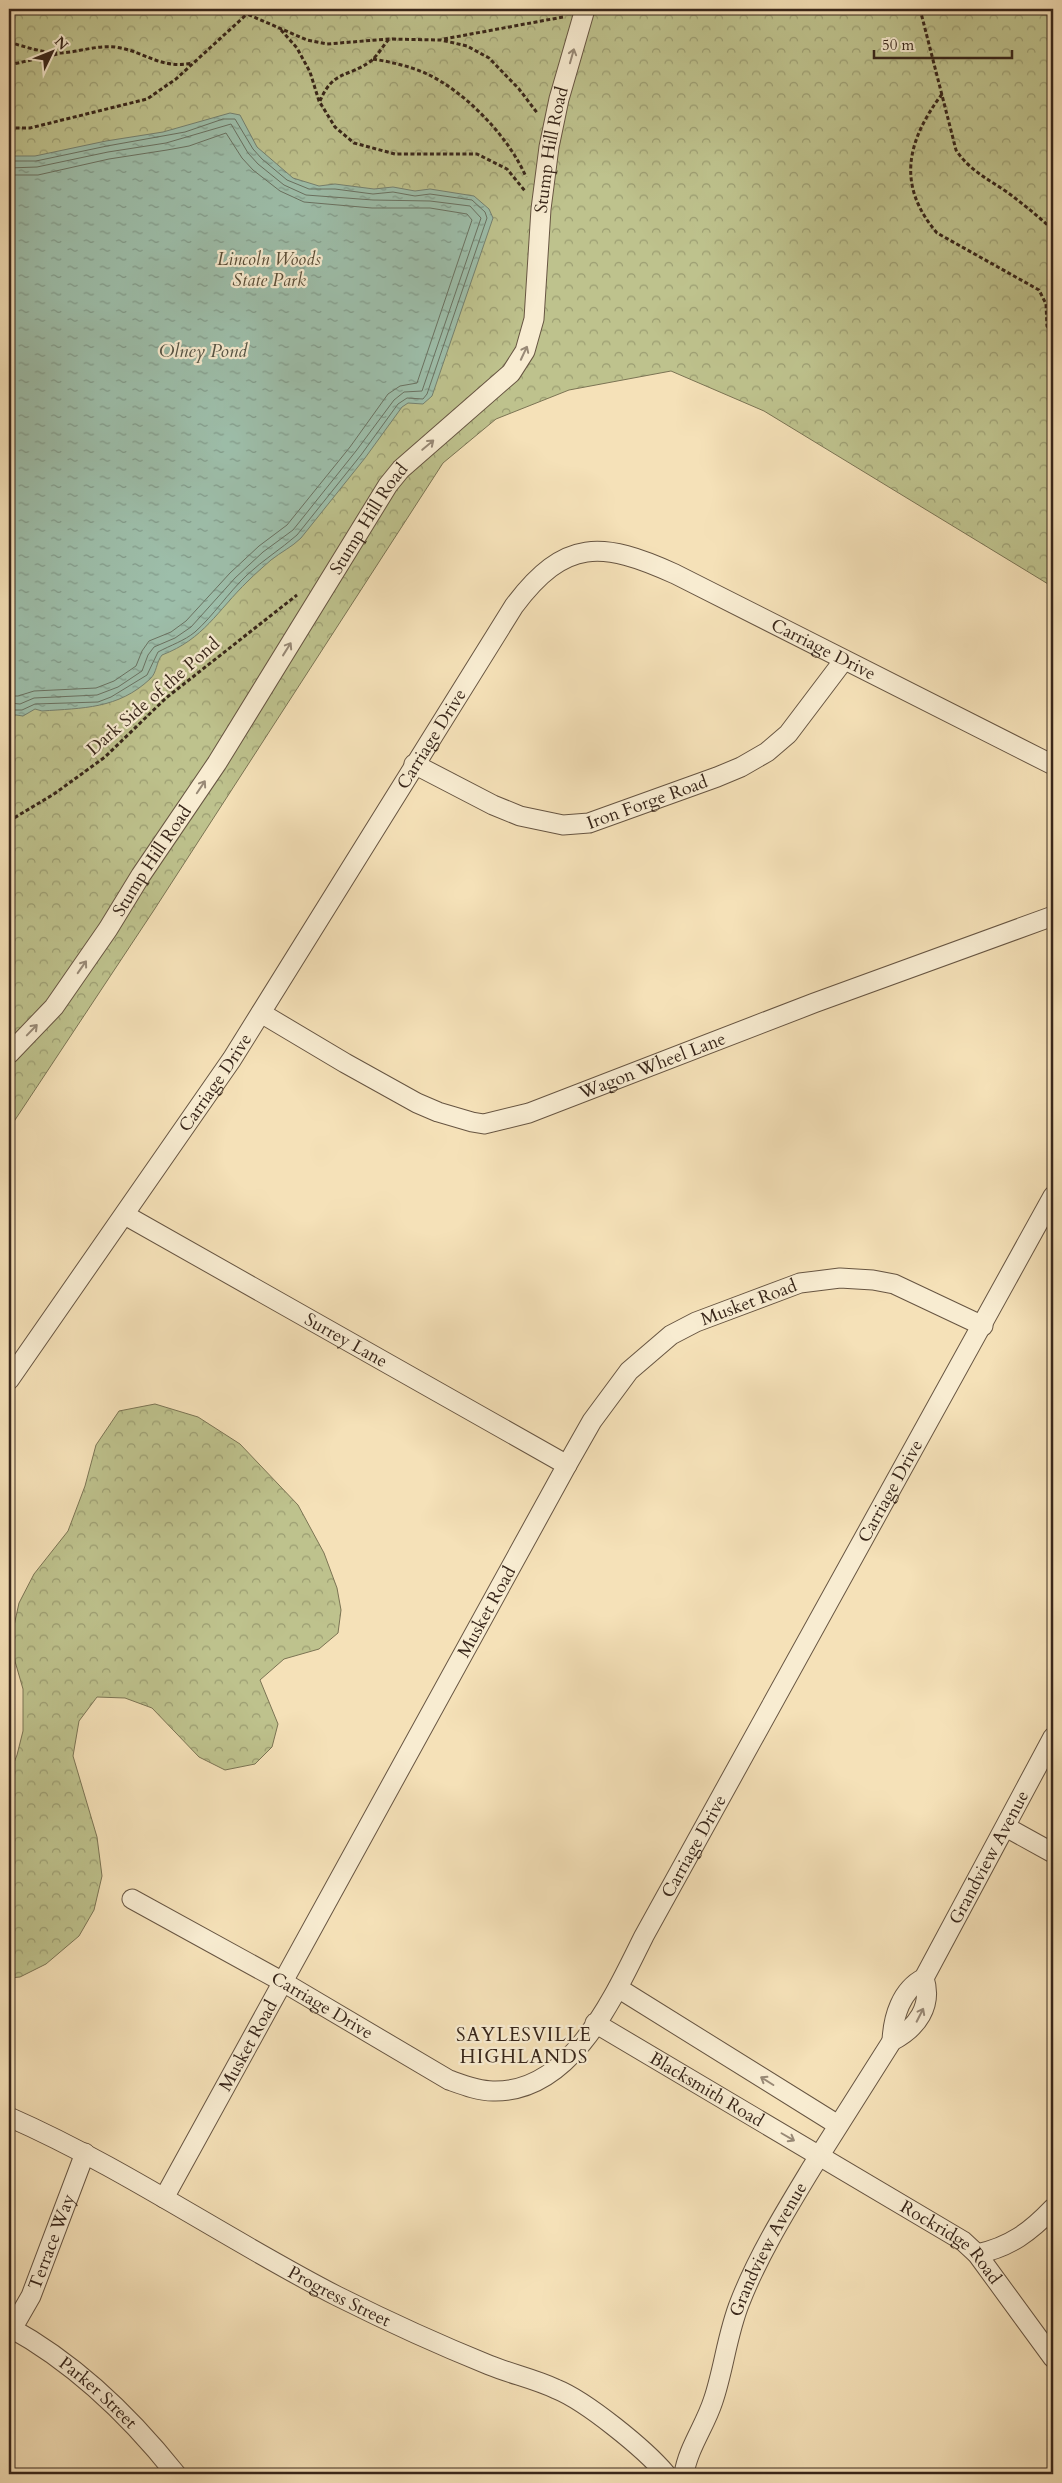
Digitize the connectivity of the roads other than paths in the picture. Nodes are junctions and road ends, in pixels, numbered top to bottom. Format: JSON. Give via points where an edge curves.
{"nodes":[{"id":1,"x":584,"y":11,"type":"edge"},
{"id":2,"x":844,"y":660,"type":"junction"},
{"id":3,"x":414,"y":764,"type":"junction"},
{"id":4,"x":1053,"y":765,"type":"edge"},
{"id":5,"x":1053,"y":916,"type":"edge"},
{"id":6,"x":261,"y":1013,"type":"junction"},
{"id":7,"x":9,"y":1054,"type":"edge"},
{"id":8,"x":1053,"y":1196,"type":"edge"},
{"id":9,"x":125,"y":1215,"type":"junction"},
{"id":10,"x":983,"y":1326,"type":"junction"},
{"id":11,"x":9,"y":1380,"type":"edge"},
{"id":12,"x":567,"y":1464,"type":"junction"},
{"id":13,"x":1053,"y":1738,"type":"edge"},
{"id":14,"x":1006,"y":1827,"type":"junction"},
{"id":15,"x":1053,"y":1854,"type":"edge"},
{"id":16,"x":132,"y":1899,"type":"dead end"},
{"id":17,"x":283,"y":1982,"type":"junction"},
{"id":18,"x":618,"y":1988,"type":"junction"},
{"id":19,"x":595,"y":2023,"type":"junction"},
{"id":20,"x":9,"y":2117,"type":"edge"},
{"id":21,"x":838,"y":2125,"type":"junction"},
{"id":22,"x":85,"y":2152,"type":"junction"},
{"id":23,"x":820,"y":2156,"type":"junction"},
{"id":24,"x":164,"y":2198,"type":"junction"},
{"id":25,"x":1053,"y":2208,"type":"edge"},
{"id":26,"x":977,"y":2254,"type":"junction"},
{"id":27,"x":11,"y":2328,"type":"edge"},
{"id":28,"x":1053,"y":2358,"type":"edge"},
{"id":29,"x":176,"y":2474,"type":"edge"},
{"id":30,"x":666,"y":2474,"type":"edge"},
{"id":31,"x":684,"y":2474,"type":"edge"}],
"edges":[{"from":7,"to":1,"type":"street","name":"Stump Hill Road","one_way":true,"via":[[54,1007],[217,763],[388,485],[401,469],[518,364],[534,319],[540,210],[552,132]]},
{"from":2,"to":3,"type":"street","name":"Iron Forge Road","via":[[788,734],[767,752],[717,777],[589,823],[563,825],[520,816]]},
{"from":2,"to":3,"type":"street","name":"Carriage Drive","via":[[634,556],[587,551],[554,564],[531,583]]},
{"from":2,"to":4,"type":"street","name":"Carriage Drive"},
{"from":3,"to":6,"type":"street","name":"Carriage Drive"},
{"from":5,"to":6,"type":"street","name":"Wagon Wheel Lane","via":[[814,1003],[529,1113],[484,1124],[466,1121],[417,1103]]},
{"from":6,"to":9,"type":"street","name":"Carriage Drive"},
{"from":8,"to":10,"type":"street","name":"Carriage Drive"},
{"from":9,"to":11,"type":"street","name":"Carriage Drive"},
{"from":9,"to":12,"type":"street","name":"Surrey Lane"},
{"from":10,"to":12,"type":"street","name":"Musket Road","via":[[894,1284],[840,1278],[800,1283],[696,1322],[671,1335],[629,1371],[592,1421]]},
{"from":10,"to":18,"type":"street","name":"Carriage Drive"},
{"from":12,"to":17,"type":"street","name":"Musket Road"},
{"from":13,"to":14,"type":"street","name":"Grandview Avenue"},
{"from":14,"to":15,"type":"street"},
{"from":14,"to":21,"type":"street","name":"Grandview Avenue","via":[[924,1978],[915,1983],[901,2002],[894,2021],[892,2041]]},
{"from":16,"to":17,"type":"street","name":"Carriage Drive"},
{"from":17,"to":19,"type":"street","name":"Carriage Drive","via":[[449,2080],[493,2092],[515,2090],[547,2076],[576,2051]]},
{"from":17,"to":24,"type":"street","name":"Musket Road"},
{"from":18,"to":19,"type":"street","name":"Carriage Drive"},
{"from":21,"to":18,"type":"street","one_way":true},
{"from":19,"to":23,"type":"street","name":"Blacksmith Road","one_way":true},
{"from":20,"to":22,"type":"street","name":"Progress Street"},
{"from":21,"to":23,"type":"street","name":"Grandview Avenue"},
{"from":22,"to":24,"type":"street","name":"Progress Street"},
{"from":22,"to":27,"type":"street","name":"Terrace Way","via":[[31,2296]]},
{"from":23,"to":26,"type":"street","name":"Rockridge Road","via":[[963,2241]]},
{"from":23,"to":31,"type":"street","name":"Grandview Avenue","via":[[772,2235],[740,2302],[714,2399],[686,2460]]},
{"from":24,"to":30,"type":"street","name":"Progress Street","via":[[386,2320],[490,2366],[557,2389],[652,2457]]},
{"from":25,"to":26,"type":"street","via":[[1035,2227],[1012,2243]]},
{"from":26,"to":28,"type":"street","name":"Rockridge Road"},
{"from":27,"to":29,"type":"street","name":"Parker Street","via":[[63,2361],[93,2385],[152,2444]]}]}
